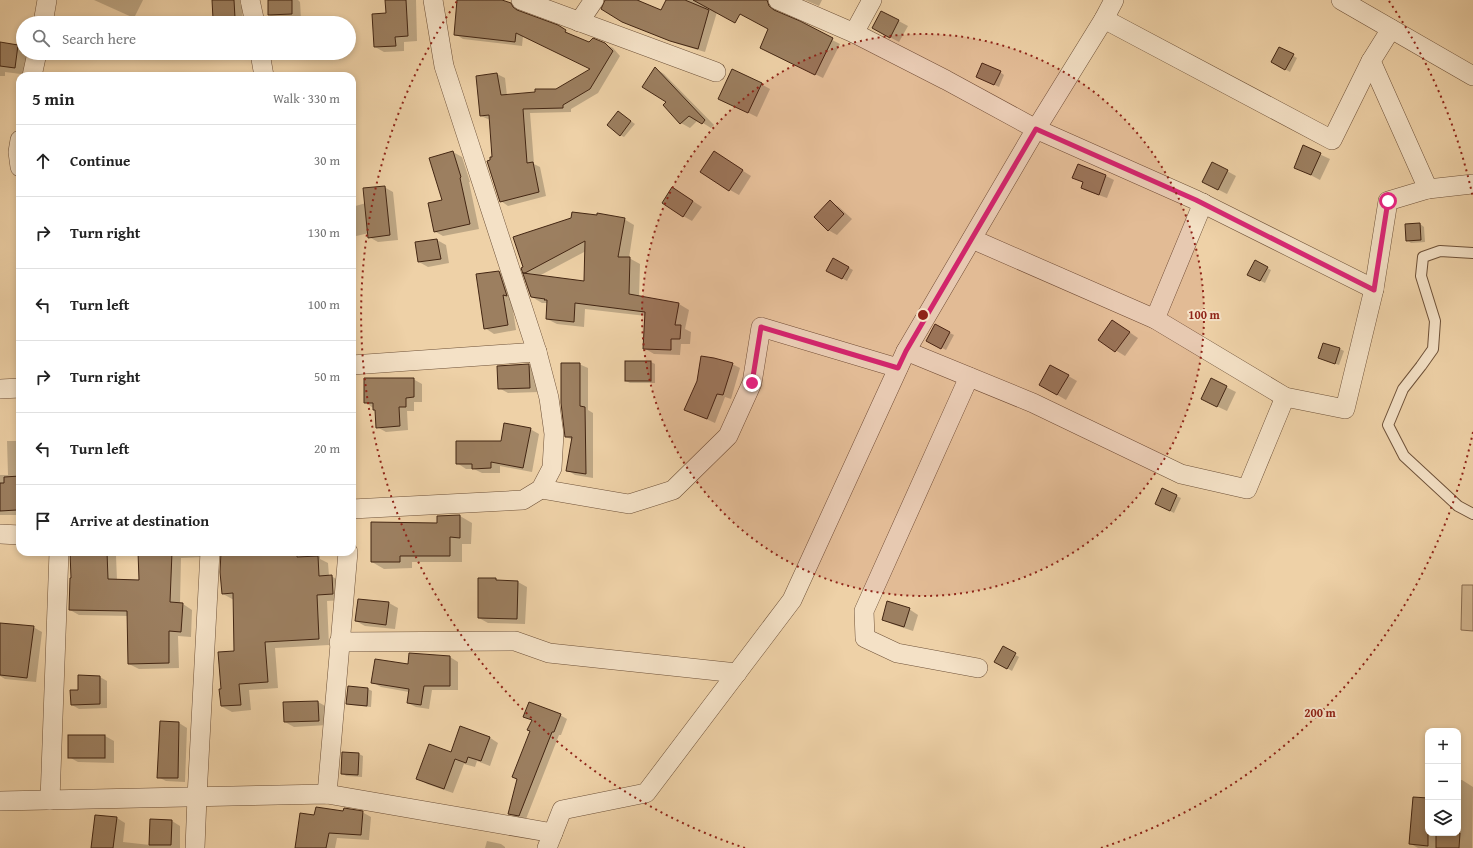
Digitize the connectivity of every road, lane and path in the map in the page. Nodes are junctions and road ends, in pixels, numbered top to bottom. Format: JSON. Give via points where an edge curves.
{"nodes":[{"id":1,"x":47,"y":0,"type":"edge"},
{"id":2,"x":250,"y":0,"type":"edge"},
{"id":3,"x":433,"y":0,"type":"edge"},
{"id":4,"x":521,"y":0,"type":"edge"},
{"id":5,"x":594,"y":0,"type":"edge"},
{"id":6,"x":778,"y":0,"type":"edge"},
{"id":7,"x":872,"y":0,"type":"edge"},
{"id":8,"x":1114,"y":0,"type":"edge"},
{"id":9,"x":1342,"y":0,"type":"edge"},
{"id":10,"x":44,"y":16,"type":"edge"},
{"id":11,"x":253,"y":16,"type":"edge"},
{"id":12,"x":1104,"y":19,"type":"junction"},
{"id":13,"x":579,"y":22,"type":"junction"},
{"id":14,"x":1391,"y":29,"type":"junction"},
{"id":15,"x":854,"y":33,"type":"junction"},
{"id":16,"x":35,"y":60,"type":"edge"},
{"id":17,"x":261,"y":60,"type":"edge"},
{"id":18,"x":1371,"y":61,"type":"junction"},
{"id":19,"x":33,"y":72,"type":"edge"},
{"id":20,"x":263,"y":72,"type":"edge"},
{"id":21,"x":716,"y":72,"type":"dead end"},
{"id":22,"x":1473,"y":76,"type":"edge"},
{"id":23,"x":1036,"y":129,"type":"junction"},
{"id":24,"x":1473,"y":184,"type":"edge"},
{"id":25,"x":1428,"y":189,"type":"junction"},
{"id":26,"x":1203,"y":203,"type":"junction"},
{"id":27,"x":972,"y":239,"type":"junction"},
{"id":28,"x":1473,"y":253,"type":"edge"},
{"id":29,"x":1374,"y":290,"type":"junction"},
{"id":30,"x":1155,"y":319,"type":"junction"},
{"id":31,"x":906,"y":351,"type":"junction"},
{"id":32,"x":537,"y":352,"type":"junction"},
{"id":33,"x":356,"y":365,"type":"edge"},
{"id":34,"x":898,"y":368,"type":"junction"},
{"id":35,"x":968,"y":377,"type":"junction"},
{"id":36,"x":16,"y":388,"type":"edge"},
{"id":37,"x":0,"y":389,"type":"edge"},
{"id":38,"x":1285,"y":397,"type":"junction"},
{"id":39,"x":541,"y":489,"type":"junction"},
{"id":40,"x":356,"y":509,"type":"edge"},
{"id":41,"x":1473,"y":514,"type":"edge"},
{"id":42,"x":0,"y":534,"type":"edge"},
{"id":43,"x":16,"y":535,"type":"edge"},
{"id":44,"x":59,"y":556,"type":"edge"},
{"id":45,"x":210,"y":556,"type":"edge"},
{"id":46,"x":348,"y":556,"type":"edge"},
{"id":47,"x":340,"y":642,"type":"junction"},
{"id":48,"x":978,"y":668,"type":"dead end"},
{"id":49,"x":737,"y":673,"type":"junction"},
{"id":50,"x":327,"y":794,"type":"junction"},
{"id":51,"x":197,"y":797,"type":"junction"},
{"id":52,"x":50,"y":800,"type":"junction"},
{"id":53,"x":0,"y":801,"type":"edge"},
{"id":54,"x":550,"y":841,"type":"edge"},
{"id":55,"x":195,"y":848,"type":"edge"}],
"edges":[{"from":1,"to":10,"type":"street"},
{"from":2,"to":11,"type":"street"},
{"from":3,"to":32,"type":"street","via":[[444,66]]},
{"from":4,"to":13,"type":"street"},
{"from":5,"to":13,"type":"street"},
{"from":6,"to":15,"type":"street"},
{"from":7,"to":15,"type":"street"},
{"from":8,"to":12,"type":"street"},
{"from":9,"to":14,"type":"street"},
{"from":12,"to":18,"type":"street","via":[[1332,140]]},
{"from":12,"to":23,"type":"street"},
{"from":13,"to":21,"type":"street"},
{"from":14,"to":18,"type":"street"},
{"from":14,"to":22,"type":"street"},
{"from":15,"to":23,"type":"street"},
{"from":16,"to":19,"type":"street"},
{"from":17,"to":20,"type":"street"},
{"from":18,"to":25,"type":"street"},
{"from":23,"to":26,"type":"street"},
{"from":23,"to":27,"type":"street"},
{"from":24,"to":25,"type":"street"},
{"from":25,"to":29,"type":"street","via":[[1388,201]]},
{"from":26,"to":29,"type":"street"},
{"from":26,"to":30,"type":"street"},
{"from":27,"to":30,"type":"street"},
{"from":27,"to":31,"type":"street"},
{"from":28,"to":41,"type":"lane","via":[[1440,251],[1423,257],[1421,276],[1435,321],[1433,349],[1403,389],[1388,425],[1404,456],[1458,506]]},
{"from":29,"to":38,"type":"street","via":[[1345,408]]},
{"from":30,"to":38,"type":"street"},
{"from":31,"to":34,"type":"street"},
{"from":31,"to":35,"type":"street"},
{"from":32,"to":33,"type":"street"},
{"from":32,"to":39,"type":"street","via":[[549,398],[554,434],[552,468]]},
{"from":34,"to":39,"type":"street","via":[[761,327],[752,383],[728,436],[673,490],[628,504]]},
{"from":34,"to":49,"type":"street","via":[[792,600]]},
{"from":35,"to":38,"type":"street","via":[[1033,403],[1181,474],[1247,489]]},
{"from":35,"to":48,"type":"street","via":[[864,611],[865,638],[897,653]]},
{"from":36,"to":37,"type":"street"},
{"from":39,"to":40,"type":"street","via":[[523,500]]},
{"from":42,"to":43,"type":"street"},
{"from":44,"to":52,"type":"street"},
{"from":45,"to":51,"type":"street"},
{"from":46,"to":47,"type":"street"},
{"from":47,"to":49,"type":"street","via":[[515,641],[548,653]]},
{"from":47,"to":50,"type":"street"},
{"from":49,"to":54,"type":"street","via":[[646,793],[562,810]]},
{"from":50,"to":51,"type":"street"},
{"from":50,"to":54,"type":"street"},
{"from":51,"to":52,"type":"street"},
{"from":51,"to":55,"type":"street"},
{"from":52,"to":53,"type":"street"}]}
